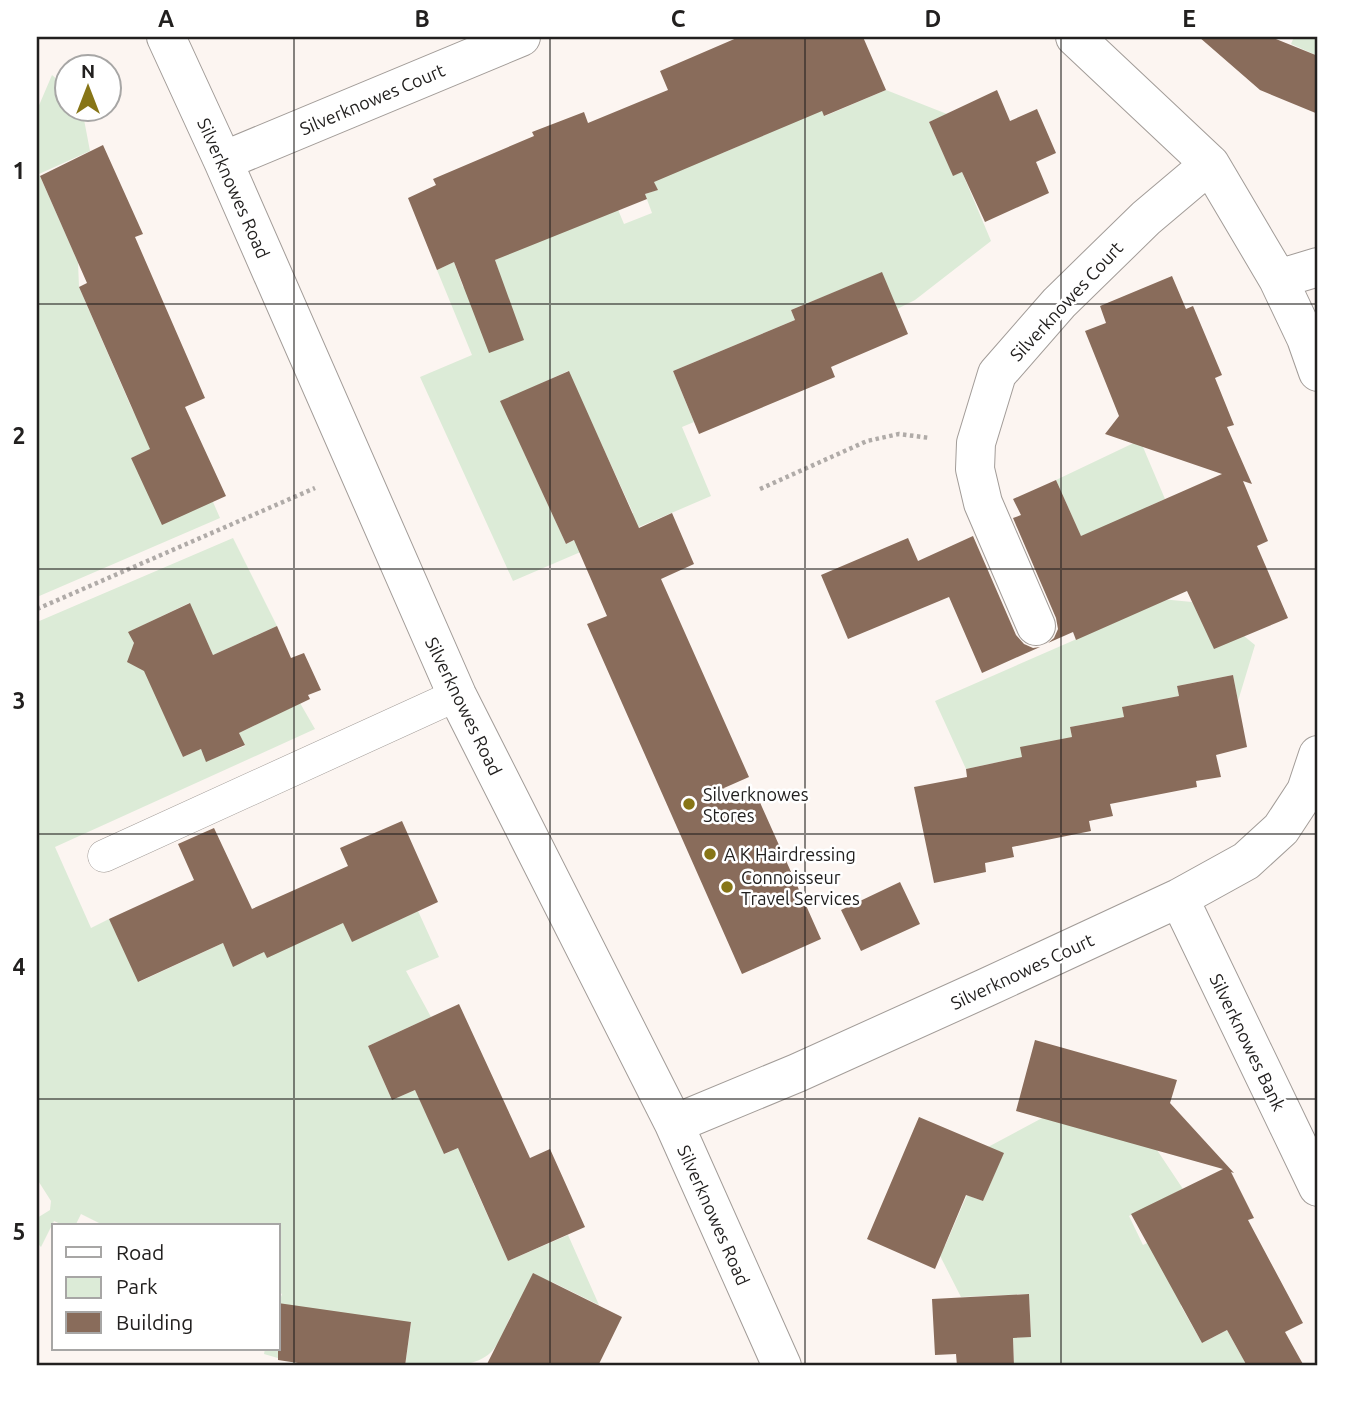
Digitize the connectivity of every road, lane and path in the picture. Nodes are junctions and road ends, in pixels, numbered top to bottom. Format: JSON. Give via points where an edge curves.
{"nodes":[{"id":1,"x":166,"y":37,"type":"edge"},
{"id":2,"x":521,"y":37,"type":"edge"},
{"id":3,"x":1075,"y":37,"type":"edge"},
{"id":4,"x":223,"y":161,"type":"junction"},
{"id":5,"x":1210,"y":164,"type":"junction"},
{"id":6,"x":1318,"y":267,"type":"edge"},
{"id":7,"x":1278,"y":279,"type":"junction"},
{"id":8,"x":1318,"y":372,"type":"edge"},
{"id":9,"x":976,"y":443,"type":"junction"},
{"id":10,"x":357,"y":469,"type":"junction"},
{"id":11,"x":760,"y":489,"type":"dead end"},
{"id":12,"x":37,"y":609,"type":"edge"},
{"id":13,"x":1036,"y":626,"type":"dead end"},
{"id":14,"x":457,"y":695,"type":"junction"},
{"id":15,"x":1318,"y":755,"type":"edge"},
{"id":16,"x":104,"y":856,"type":"dead end"},
{"id":17,"x":1179,"y":898,"type":"junction"},
{"id":18,"x":674,"y":1124,"type":"junction"},
{"id":19,"x":1318,"y":1187,"type":"edge"},
{"id":20,"x":782,"y":1366,"type":"edge"}],
"edges":[{"from":1,"to":4,"type":"street","name":"Silverknowes Road"},
{"from":2,"to":4,"type":"street","name":"Silverknowes Court"},
{"from":3,"to":5,"type":"street"},
{"from":4,"to":10,"type":"street","name":"Silverknowes Road"},
{"from":5,"to":7,"type":"street"},
{"from":5,"to":9,"type":"street","name":"Silverknowes Court","via":[[1146,218],[1059,303],[997,374]]},
{"from":6,"to":7,"type":"street"},
{"from":7,"to":8,"type":"street"},
{"from":9,"to":11,"type":"path","via":[[899,435],[867,441]]},
{"from":9,"to":13,"type":"street","name":"Silverknowes Court","via":[[975,469],[983,503]]},
{"from":10,"to":12,"type":"path"},
{"from":10,"to":14,"type":"street","name":"Silverknowes Road"},
{"from":14,"to":16,"type":"lane"},
{"from":14,"to":18,"type":"street","name":"Silverknowes Road"},
{"from":15,"to":17,"type":"street","name":"Silverknowes Court","via":[[1306,791],[1280,829],[1246,861]]},
{"from":17,"to":18,"type":"street","name":"Silverknowes Court","via":[[797,1073]]},
{"from":17,"to":19,"type":"street","name":"Silverknowes Bank"},
{"from":18,"to":20,"type":"street","name":"Silverknowes Road"}]}
